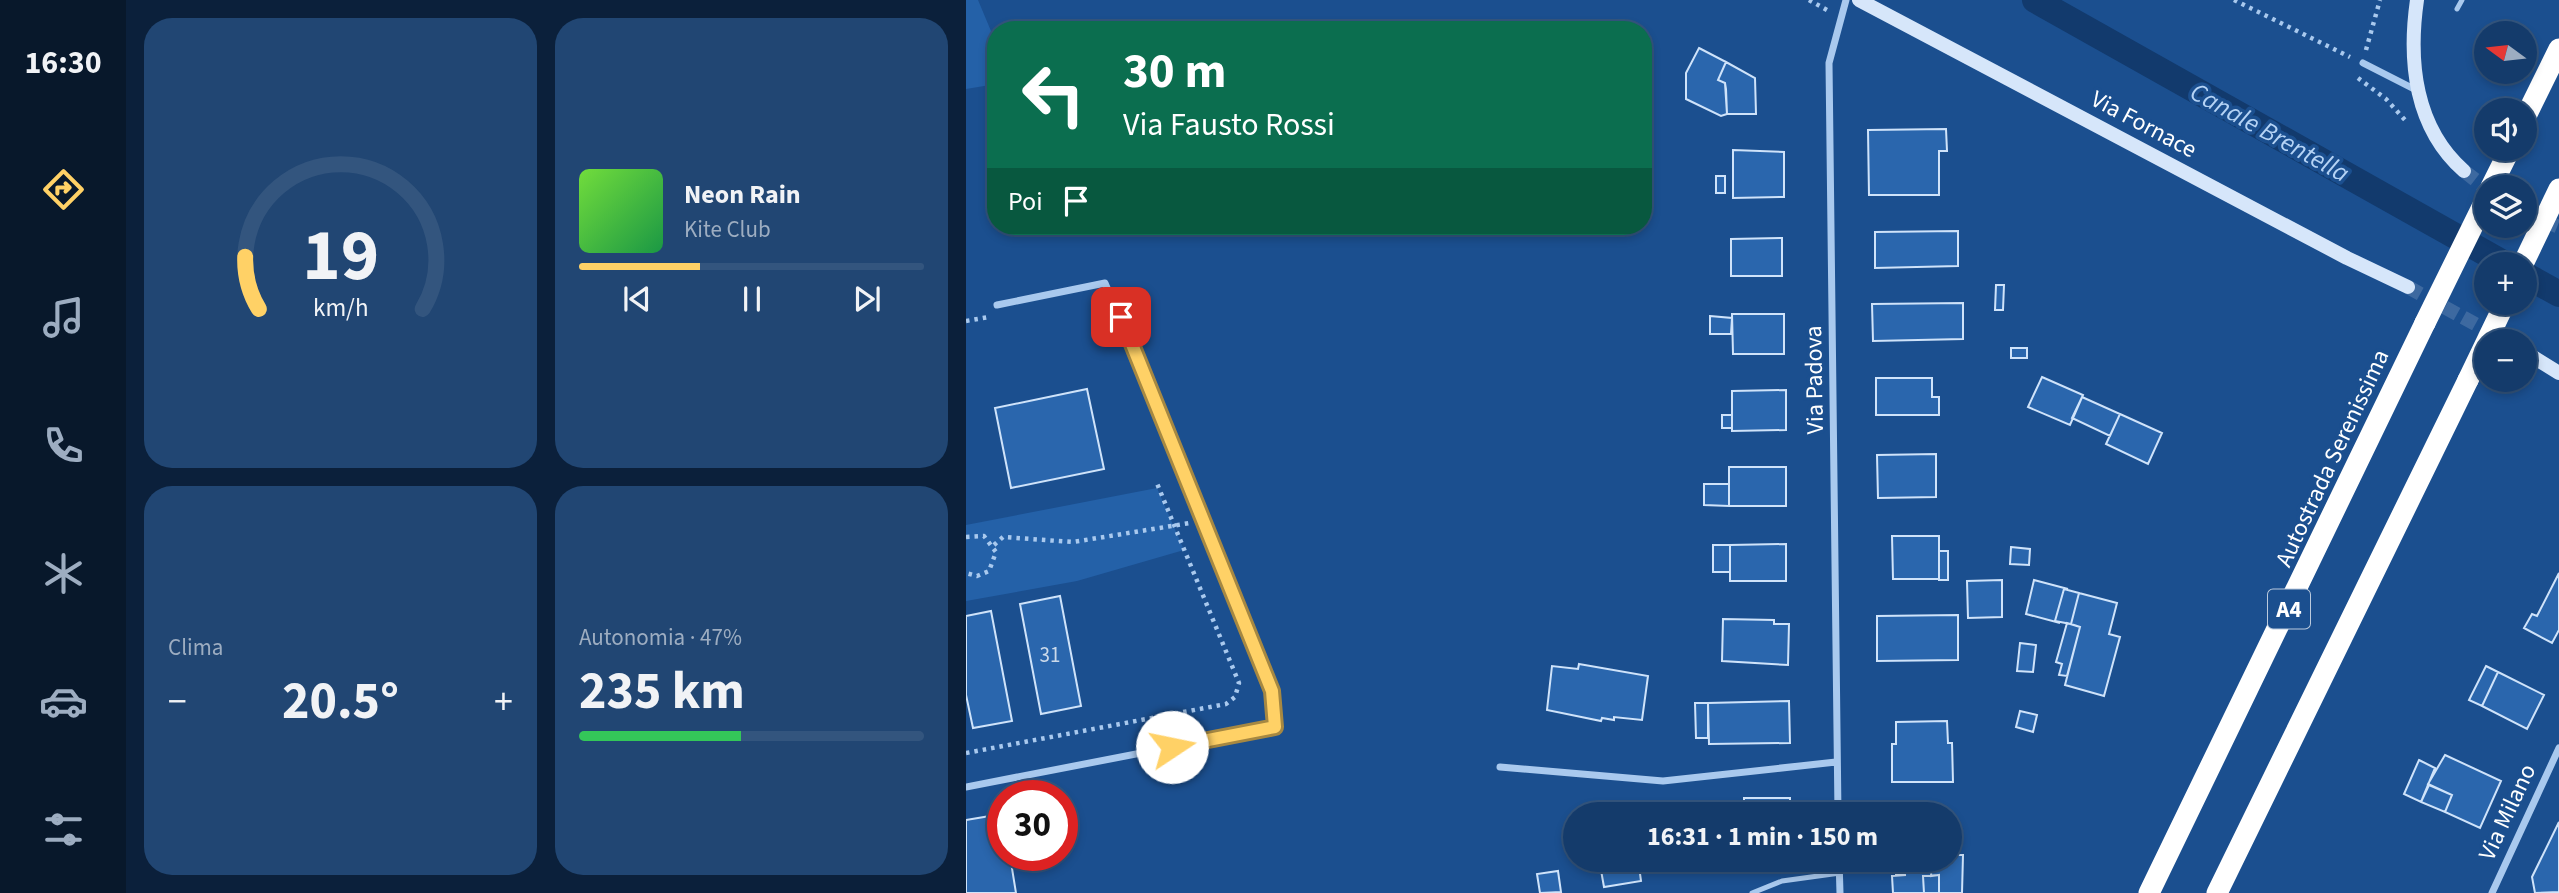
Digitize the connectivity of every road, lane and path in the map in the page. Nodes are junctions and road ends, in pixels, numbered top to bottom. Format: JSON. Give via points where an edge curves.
{"nodes":[{"id":1,"x":1809,"y":0,"type":"edge"},
{"id":2,"x":1846,"y":0,"type":"edge"},
{"id":3,"x":1859,"y":0,"type":"edge"},
{"id":4,"x":2234,"y":0,"type":"edge"},
{"id":5,"x":2380,"y":0,"type":"edge"},
{"id":6,"x":2417,"y":0,"type":"edge"},
{"id":7,"x":2462,"y":0,"type":"edge"},
{"id":8,"x":2457,"y":9,"type":"dead end"},
{"id":9,"x":1840,"y":16,"type":"junction"},
{"id":10,"x":2559,"y":49,"type":"edge"},
{"id":11,"x":2362,"y":64,"type":"junction"},
{"id":12,"x":2418,"y":91,"type":"junction"},
{"id":13,"x":2535,"y":98,"type":"edge"},
{"id":14,"x":2411,"y":128,"type":"dead end"},
{"id":15,"x":2464,"y":171,"type":"tunnel mouth"},
{"id":16,"x":2559,"y":189,"type":"edge"},
{"id":17,"x":2474,"y":224,"type":"edge"},
{"id":18,"x":2529,"y":252,"type":"edge"},
{"id":19,"x":2408,"y":287,"type":"tunnel mouth"},
{"id":20,"x":996,"y":305,"type":"dead end"},
{"id":21,"x":2499,"y":315,"type":"edge"},
{"id":22,"x":2537,"y":359,"type":"edge"},
{"id":23,"x":2559,"y":373,"type":"edge"},
{"id":24,"x":1156,"y":481,"type":"dead end"},
{"id":25,"x":1205,"y":519,"type":"junction"},
{"id":26,"x":1177,"y":526,"type":"junction"},
{"id":27,"x":966,"y":537,"type":"edge"},
{"id":28,"x":994,"y":545,"type":"junction"},
{"id":29,"x":966,"y":573,"type":"edge"},
{"id":30,"x":2559,"y":748,"type":"edge"},
{"id":31,"x":966,"y":753,"type":"edge"},
{"id":32,"x":1836,"y":762,"type":"junction"},
{"id":33,"x":1500,"y":767,"type":"dead end"},
{"id":34,"x":966,"y":787,"type":"edge"},
{"id":35,"x":1838,"y":802,"type":"edge"},
{"id":36,"x":1840,"y":873,"type":"joint"},
{"id":37,"x":1752,"y":893,"type":"edge"},
{"id":38,"x":1840,"y":893,"type":"edge"},
{"id":39,"x":2149,"y":893,"type":"edge"},
{"id":40,"x":2217,"y":893,"type":"edge"},
{"id":41,"x":2492,"y":893,"type":"edge"}],
"edges":[{"from":1,"to":9,"type":"path"},
{"from":2,"to":9,"type":"street","name":"Via Padova"},
{"from":3,"to":19,"type":"street","name":"Via Fornace"},
{"from":4,"to":11,"type":"path"},
{"from":5,"to":11,"type":"path"},
{"from":6,"to":12,"type":"street","via":[[2412,33]]},
{"from":7,"to":8,"type":"lane"},
{"from":9,"to":32,"type":"street","name":"Via Padova","via":[[1829,62]]},
{"from":10,"to":13,"type":"highway"},
{"from":11,"to":12,"type":"street"},
{"from":11,"to":14,"type":"path","via":[[2357,81],[2386,99]]},
{"from":12,"to":15,"type":"street","via":[[2439,144]]},
{"from":16,"to":18,"type":"highway","bridge":true},
{"from":17,"to":39,"type":"highway","name":"Autostrada Serenissima","number":"A4","bridge":true},
{"from":20,"to":25,"type":"street","via":[[1105,283]]},
{"from":21,"to":40,"type":"highway","number":"A4","bridge":true},
{"from":22,"to":23,"type":"street"},
{"from":24,"to":26,"type":"path"},
{"from":25,"to":26,"type":"path"},
{"from":25,"to":34,"type":"street","via":[[1272,691],[1275,727]]},
{"from":26,"to":28,"type":"path","via":[[1073,542],[1003,537]]},
{"from":26,"to":31,"type":"path","via":[[1240,683],[1235,698],[1226,704]]},
{"from":27,"to":28,"type":"path","via":[[984,536]]},
{"from":28,"to":29,"type":"path","via":[[996,559],[989,571],[977,576]]},
{"from":30,"to":41,"type":"street","name":"Via Milano"},
{"from":32,"to":33,"type":"street","via":[[1663,780]]},
{"from":32,"to":35,"type":"street","name":"Via Padova"},
{"from":36,"to":37,"type":"lane","via":[[1782,881]]},
{"from":36,"to":38,"type":"street"}]}
